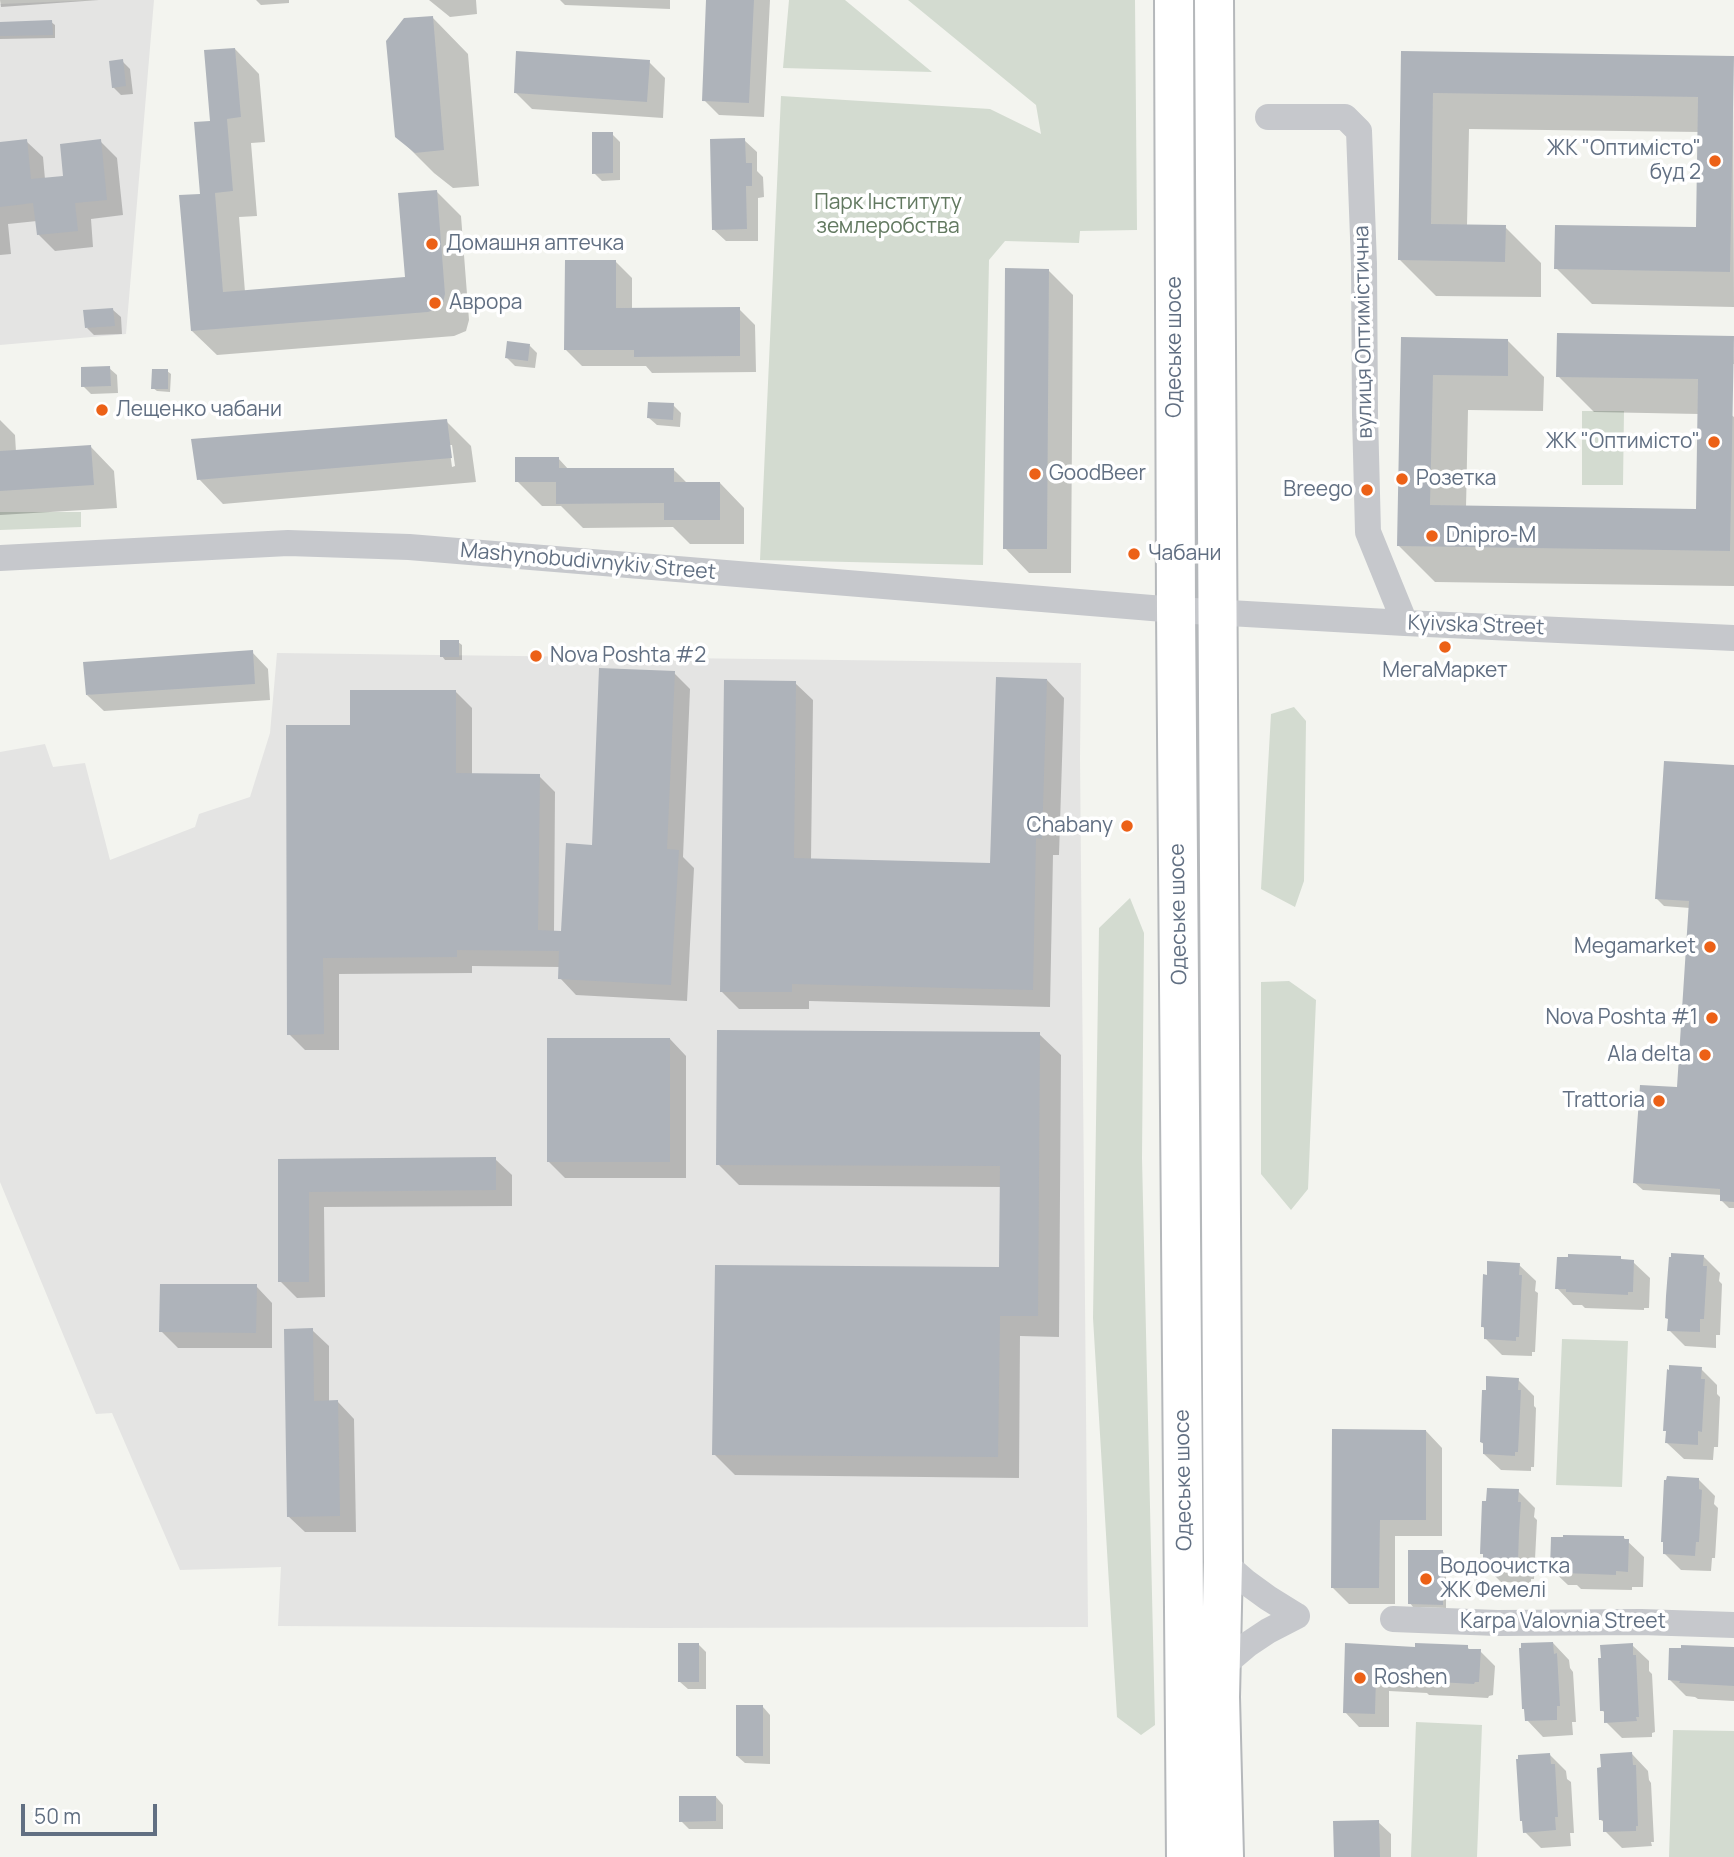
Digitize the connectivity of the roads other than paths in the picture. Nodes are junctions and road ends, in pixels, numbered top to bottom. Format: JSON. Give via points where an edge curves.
{"nodes":[{"id":1,"x":1174,"y":0,"type":"edge"},
{"id":2,"x":1213,"y":0,"type":"edge"},
{"id":3,"x":1268,"y":117,"type":"dead end"},
{"id":4,"x":0,"y":558,"type":"edge"},
{"id":5,"x":1176,"y":610,"type":"junction"},
{"id":6,"x":1217,"y":613,"type":"junction"},
{"id":7,"x":1405,"y":623,"type":"junction"},
{"id":8,"x":1734,"y":638,"type":"edge"},
{"id":9,"x":1223,"y":1562,"type":"junction"},
{"id":10,"x":1393,"y":1619,"type":"dead end"},
{"id":11,"x":1734,"y":1625,"type":"edge"},
{"id":12,"x":1221,"y":1667,"type":"junction"},
{"id":13,"x":1224,"y":1841,"type":"edge"},
{"id":14,"x":1186,"y":1842,"type":"edge"}],
"edges":[{"from":1,"to":5,"type":"highway","name":"Одеське шосе"},
{"from":2,"to":6,"type":"highway","name":"Одеське шосе"},
{"from":3,"to":7,"type":"street","name":"вулиця Оптимістична","via":[[1345,117],[1359,131],[1368,533]]},
{"from":4,"to":5,"type":"street","name":"Mashynobudivnykiv Street","via":[[288,543],[410,548]]},
{"from":5,"to":6,"type":"street","name":"Mashynobudivnykiv Street"},
{"from":5,"to":14,"type":"highway","name":"Одеське шосе"},
{"from":6,"to":7,"type":"street","name":"Kyivska Street"},
{"from":6,"to":9,"type":"highway","name":"Одеське шосе"},
{"from":7,"to":8,"type":"street","name":"Kyivska Street"},
{"from":9,"to":12,"type":"highway","name":"Одеське шосе"},
{"from":9,"to":12,"type":"street","via":[[1297,1616],[1257,1638]]},
{"from":10,"to":11,"type":"street","name":"Karpa Valovnia Street"},
{"from":12,"to":13,"type":"highway","name":"Одеське шосе"}]}
